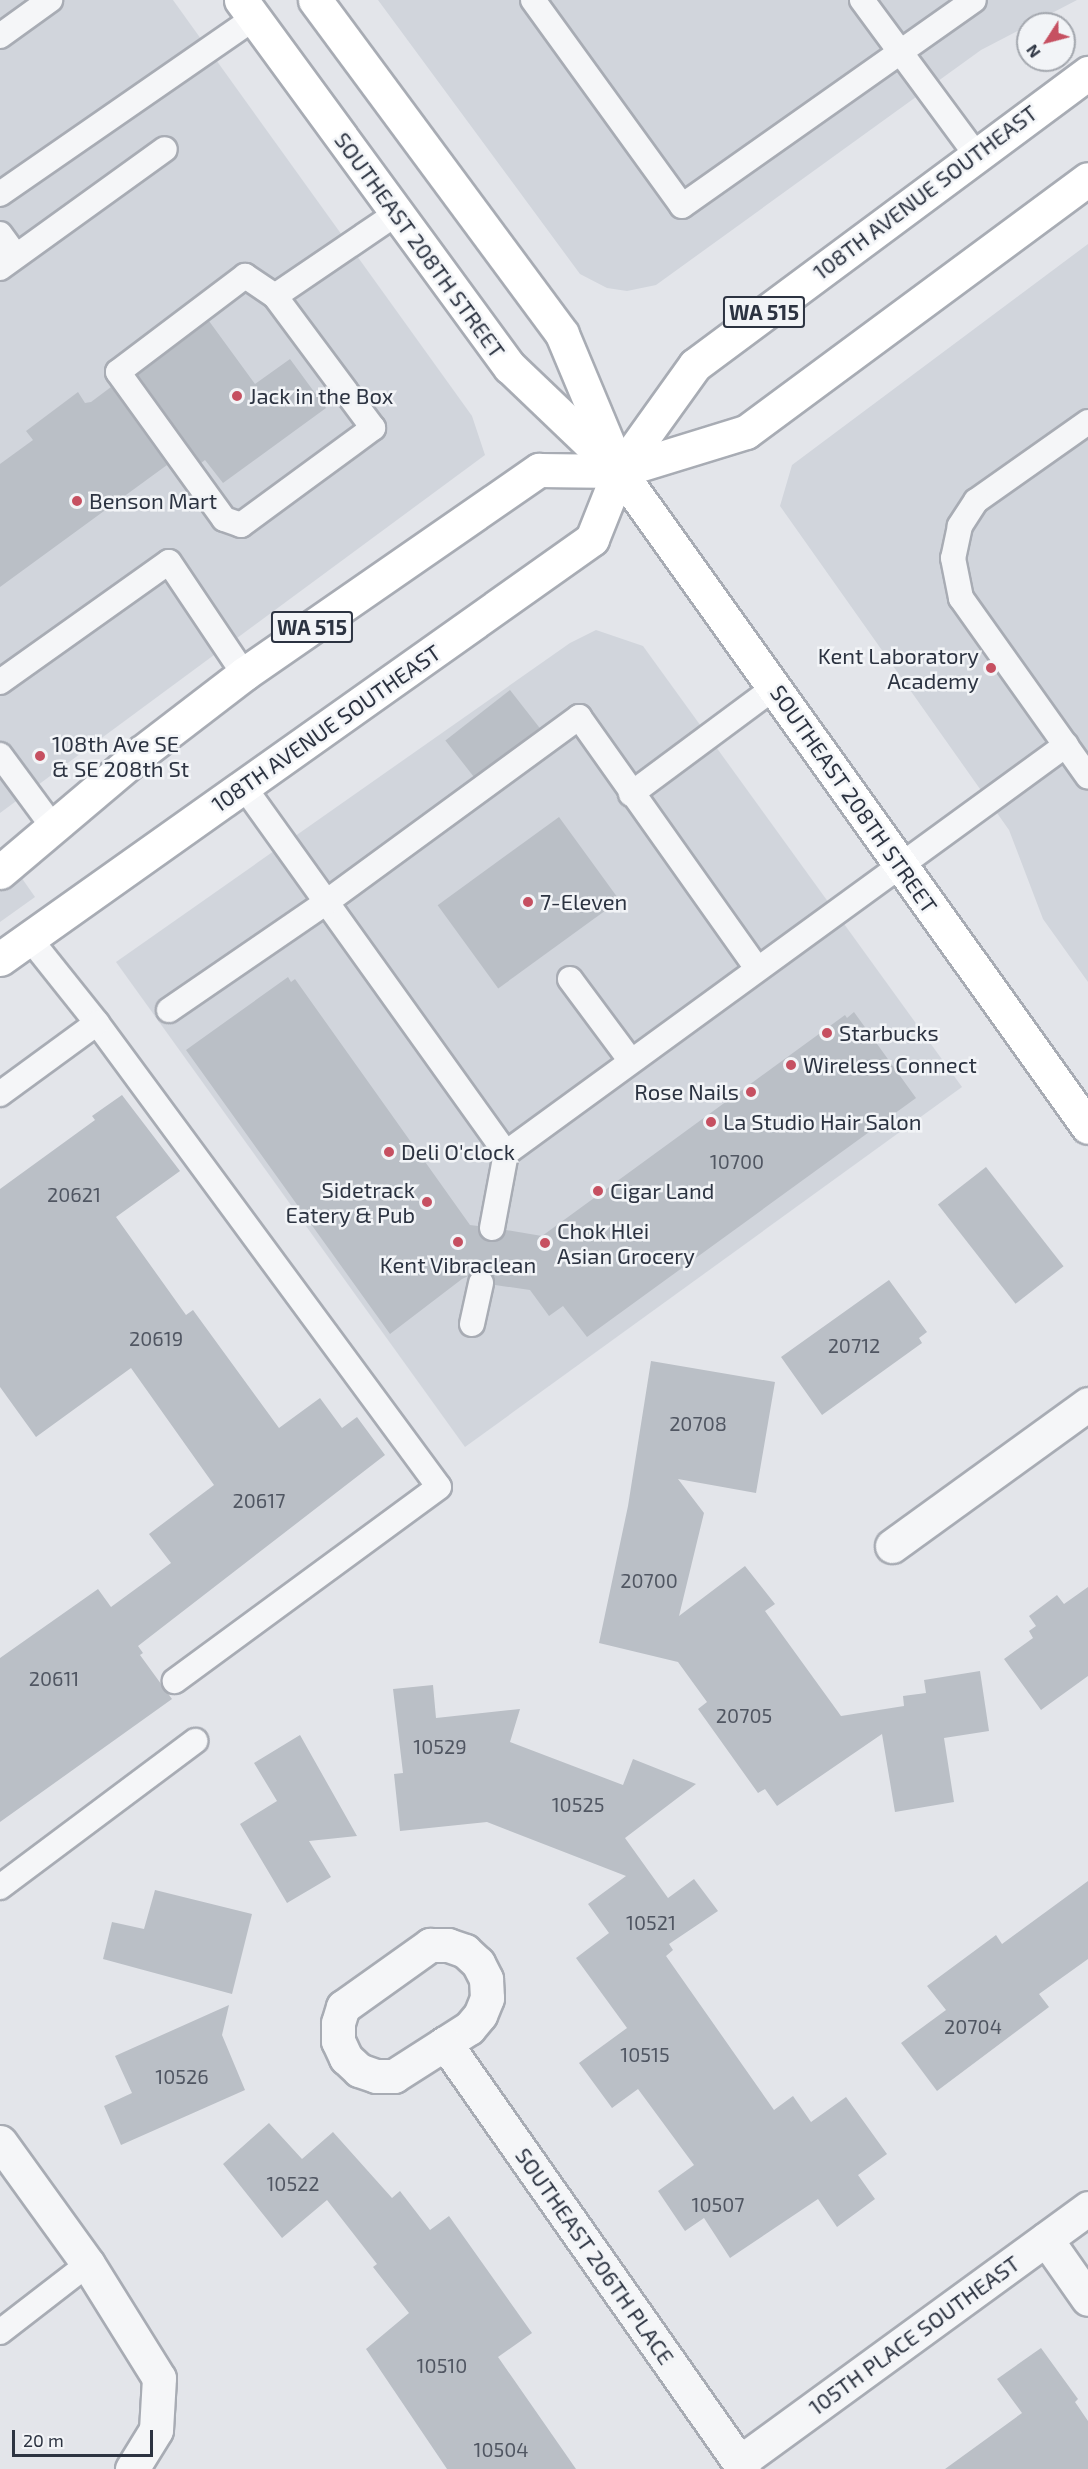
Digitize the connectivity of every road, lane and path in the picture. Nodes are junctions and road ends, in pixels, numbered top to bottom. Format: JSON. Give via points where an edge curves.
{"nodes":[{"id":1,"x":50,"y":0,"type":"edge"},
{"id":2,"x":315,"y":0,"type":"edge"},
{"id":3,"x":533,"y":0,"type":"edge"},
{"id":4,"x":862,"y":0,"type":"edge"},
{"id":5,"x":974,"y":0,"type":"edge"},
{"id":6,"x":248,"y":9,"type":"edge"},
{"id":7,"x":0,"y":36,"type":"edge"},
{"id":8,"x":899,"y":53,"type":"junction"},
{"id":9,"x":1088,"y":73,"type":"edge"},
{"id":10,"x":165,"y":149,"type":"dead end"},
{"id":11,"x":975,"y":153,"type":"junction"},
{"id":12,"x":1088,"y":179,"type":"edge"},
{"id":13,"x":0,"y":194,"type":"edge"},
{"id":14,"x":397,"y":213,"type":"junction"},
{"id":15,"x":0,"y":234,"type":"edge"},
{"id":16,"x":8,"y":262,"type":"edge"},
{"id":17,"x":275,"y":296,"type":"junction"},
{"id":18,"x":1088,"y":422,"type":"edge"},
{"id":19,"x":619,"y":471,"type":"junction"},
{"id":20,"x":244,"y":674,"type":"junction"},
{"id":21,"x":0,"y":682,"type":"edge"},
{"id":22,"x":775,"y":687,"type":"junction"},
{"id":23,"x":1065,"y":745,"type":"junction"},
{"id":24,"x":0,"y":755,"type":"edge"},
{"id":25,"x":1088,"y":777,"type":"edge"},
{"id":26,"x":244,"y":787,"type":"junction"},
{"id":27,"x":631,"y":794,"type":"junction"},
{"id":28,"x":52,"y":827,"type":"junction"},
{"id":29,"x":900,"y":863,"type":"junction"},
{"id":30,"x":0,"y":872,"type":"edge"},
{"id":31,"x":325,"y":903,"type":"junction"},
{"id":32,"x":30,"y":939,"type":"junction"},
{"id":33,"x":0,"y":959,"type":"edge"},
{"id":34,"x":758,"y":968,"type":"junction"},
{"id":35,"x":570,"y":979,"type":"dead end"},
{"id":36,"x":170,"y":1010,"type":"dead end"},
{"id":37,"x":96,"y":1023,"type":"junction"},
{"id":38,"x":631,"y":1061,"type":"junction"},
{"id":39,"x":0,"y":1094,"type":"edge"},
{"id":40,"x":1088,"y":1127,"type":"edge"},
{"id":41,"x":506,"y":1153,"type":"junction"},
{"id":42,"x":492,"y":1228,"type":"dead end"},
{"id":43,"x":482,"y":1282,"type":"dead end"},
{"id":44,"x":472,"y":1324,"type":"dead end"},
{"id":45,"x":1088,"y":1404,"type":"edge"},
{"id":46,"x":892,"y":1546,"type":"dead end"},
{"id":47,"x":175,"y":1681,"type":"dead end"},
{"id":48,"x":195,"y":1741,"type":"dead end"},
{"id":49,"x":0,"y":1887,"type":"edge"},
{"id":50,"x":446,"y":2043,"type":"junction"},
{"id":51,"x":0,"y":2142,"type":"edge"},
{"id":52,"x":1088,"y":2208,"type":"edge"},
{"id":53,"x":1046,"y":2239,"type":"junction"},
{"id":54,"x":88,"y":2264,"type":"junction"},
{"id":55,"x":1088,"y":2299,"type":"edge"},
{"id":56,"x":0,"y":2332,"type":"edge"},
{"id":57,"x":742,"y":2466,"type":"edge"},
{"id":58,"x":132,"y":2469,"type":"edge"}],
"edges":[{"from":1,"to":7,"type":"lane"},
{"from":2,"to":19,"type":"main road","name":"SOUTHEAST 208TH STREET","via":[[562,334]]},
{"from":3,"to":8,"type":"lane","via":[[682,206]]},
{"from":4,"to":8,"type":"lane"},
{"from":5,"to":8,"type":"lane"},
{"from":6,"to":13,"type":"lane"},
{"from":6,"to":14,"type":"main road","name":"SOUTHEAST 208TH STREET"},
{"from":8,"to":11,"type":"lane"},
{"from":9,"to":11,"type":"main road","name":"108TH AVENUE SOUTHEAST","number":"WA 515"},
{"from":10,"to":16,"type":"lane"},
{"from":11,"to":19,"type":"main road","name":"108TH AVENUE SOUTHEAST","number":"WA 515","via":[[695,365]]},
{"from":12,"to":19,"type":"main road","number":"WA 515","via":[[746,432]]},
{"from":14,"to":17,"type":"lane"},
{"from":14,"to":19,"type":"main road","name":"SOUTHEAST 208TH STREET","via":[[510,368]]},
{"from":15,"to":16,"type":"lane"},
{"from":17,"to":17,"type":"lane","via":[[373,428],[241,525],[224,519],[118,372],[245,276]]},
{"from":18,"to":23,"type":"lane","via":[[976,501],[960,526],[953,558],[961,598]]},
{"from":19,"to":20,"type":"main road","number":"WA 515","via":[[539,470]]},
{"from":19,"to":22,"type":"main road","name":"SOUTHEAST 208TH STREET"},
{"from":19,"to":26,"type":"main road","name":"108TH AVENUE SOUTHEAST","number":"WA 515","via":[[592,539]]},
{"from":20,"to":21,"type":"lane","via":[[169,562]]},
{"from":20,"to":28,"type":"main road","number":"WA 515"},
{"from":22,"to":27,"type":"lane"},
{"from":22,"to":29,"type":"main road","name":"SOUTHEAST 208TH STREET"},
{"from":23,"to":25,"type":"lane"},
{"from":23,"to":29,"type":"lane"},
{"from":24,"to":28,"type":"lane"},
{"from":26,"to":31,"type":"lane"},
{"from":26,"to":32,"type":"main road","name":"108TH AVENUE SOUTHEAST","number":"WA 515"},
{"from":27,"to":31,"type":"lane","via":[[579,717]]},
{"from":27,"to":34,"type":"lane"},
{"from":28,"to":30,"type":"main road","number":"WA 515"},
{"from":29,"to":34,"type":"lane"},
{"from":29,"to":40,"type":"main road","name":"SOUTHEAST 208TH STREET"},
{"from":31,"to":36,"type":"lane"},
{"from":31,"to":41,"type":"lane"},
{"from":32,"to":33,"type":"main road","name":"108TH AVENUE SOUTHEAST","number":"WA 515"},
{"from":32,"to":37,"type":"lane"},
{"from":34,"to":38,"type":"lane"},
{"from":35,"to":38,"type":"lane"},
{"from":37,"to":39,"type":"lane"},
{"from":37,"to":47,"type":"lane","via":[[439,1487]]},
{"from":38,"to":41,"type":"lane"},
{"from":41,"to":42,"type":"lane"},
{"from":43,"to":44,"type":"lane"},
{"from":45,"to":46,"type":"street"},
{"from":48,"to":49,"type":"lane"},
{"from":50,"to":50,"type":"street","via":[[394,2076],[376,2076],[359,2070],[346,2058],[338,2041],[338,2023],[343,2007],[414,1953],[430,1945],[448,1945],[465,1951],[478,1963],[486,1979],[487,1998],[469,2028]]},
{"from":50,"to":57,"type":"street","name":"SOUTHEAST 206TH PLACE"},
{"from":51,"to":54,"type":"street"},
{"from":52,"to":53,"type":"street","name":"105TH PLACE SOUTHEAST"},
{"from":53,"to":55,"type":"street"},
{"from":53,"to":57,"type":"street","name":"105TH PLACE SOUTHEAST"},
{"from":54,"to":56,"type":"lane"},
{"from":54,"to":58,"type":"street","via":[[159,2378],[156,2430]]}]}
